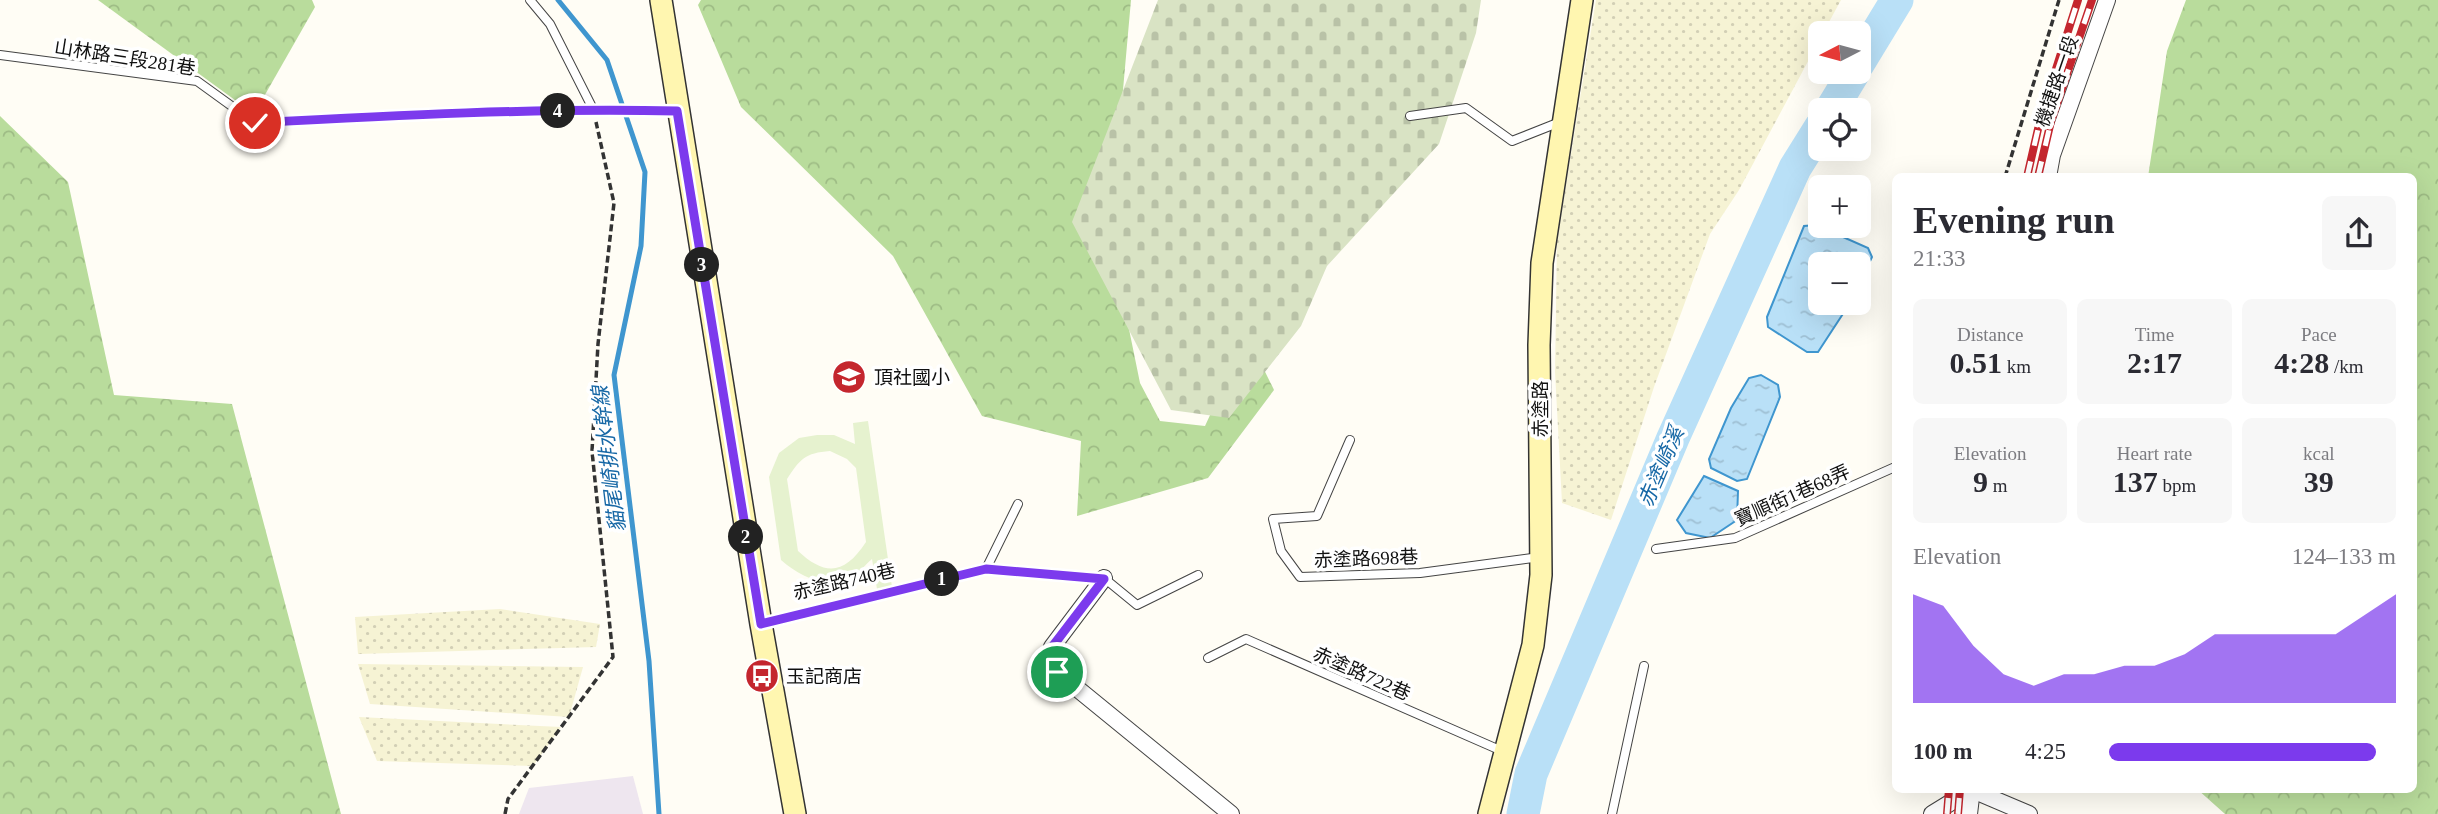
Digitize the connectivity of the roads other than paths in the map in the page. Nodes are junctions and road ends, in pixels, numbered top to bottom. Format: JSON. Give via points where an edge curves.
{"nodes":[{"id":1,"x":530,"y":0,"type":"edge"},
{"id":2,"x":661,"y":0,"type":"edge"},
{"id":3,"x":1582,"y":0,"type":"edge"},
{"id":4,"x":2107,"y":0,"type":"edge"},
{"id":5,"x":0,"y":55,"type":"edge"},
{"id":6,"x":593,"y":110,"type":"junction"},
{"id":7,"x":677,"y":111,"type":"junction"},
{"id":8,"x":1410,"y":117,"type":"dead end"},
{"id":9,"x":1564,"y":120,"type":"junction"},
{"id":10,"x":2049,"y":173,"type":"edge"},
{"id":11,"x":1350,"y":440,"type":"dead end"},
{"id":12,"x":1892,"y":468,"type":"edge"},
{"id":13,"x":1018,"y":503,"type":"dead end"},
{"id":14,"x":1656,"y":549,"type":"dead end"},
{"id":15,"x":1540,"y":557,"type":"junction"},
{"id":16,"x":986,"y":569,"type":"junction"},
{"id":17,"x":1198,"y":575,"type":"dead end"},
{"id":18,"x":1104,"y":579,"type":"junction"},
{"id":19,"x":761,"y":624,"type":"junction"},
{"id":20,"x":1208,"y":658,"type":"dead end"},
{"id":21,"x":1644,"y":666,"type":"dead end"},
{"id":22,"x":1505,"y":752,"type":"junction"},
{"id":23,"x":1969,"y":793,"type":"edge"},
{"id":24,"x":1973,"y":793,"type":"edge"},
{"id":25,"x":1979,"y":793,"type":"edge"},
{"id":26,"x":795,"y":814,"type":"edge"},
{"id":27,"x":1231,"y":814,"type":"edge"},
{"id":28,"x":1489,"y":814,"type":"edge"},
{"id":29,"x":1612,"y":814,"type":"edge"},
{"id":30,"x":1932,"y":814,"type":"edge"},
{"id":31,"x":1969,"y":814,"type":"edge"},
{"id":32,"x":2029,"y":814,"type":"edge"}],
"edges":[{"from":1,"to":6,"type":"lane","via":[[550,24]]},
{"from":2,"to":7,"type":"main road"},
{"from":3,"to":9,"type":"main road","name":"赤塗路"},
{"from":4,"to":10,"type":"street","name":"機捷路一段"},
{"from":5,"to":6,"type":"lane","name":"山林路三段281巷","via":[[197,81],[255,123]]},
{"from":6,"to":7,"type":"lane","name":"山林路三段281巷"},
{"from":7,"to":19,"type":"main road"},
{"from":8,"to":9,"type":"lane","via":[[1466,108],[1512,141]]},
{"from":9,"to":15,"type":"main road","name":"赤塗路","via":[[1542,263]]},
{"from":11,"to":15,"type":"lane","name":"赤塗路698巷","via":[[1317,516],[1273,519],[1281,551],[1300,577],[1420,573]]},
{"from":12,"to":14,"type":"lane","name":"寶順街1巷68弄","via":[[1735,538]]},
{"from":13,"to":16,"type":"lane"},
{"from":15,"to":22,"type":"main road","name":"赤塗路","via":[[1533,645]]},
{"from":16,"to":18,"type":"lane","name":"赤塗路740巷"},
{"from":16,"to":19,"type":"lane","name":"赤塗路740巷"},
{"from":17,"to":18,"type":"lane","via":[[1137,605]]},
{"from":18,"to":27,"type":"street","via":[[1052,647],[1057,672]]},
{"from":19,"to":26,"type":"main road"},
{"from":20,"to":22,"type":"lane","name":"赤塗路722巷","via":[[1246,639]]},
{"from":21,"to":29,"type":"lane"},
{"from":22,"to":28,"type":"main road","name":"赤塗路"},
{"from":23,"to":30,"type":"street"},
{"from":24,"to":31,"type":"street"},
{"from":25,"to":32,"type":"street"}]}
